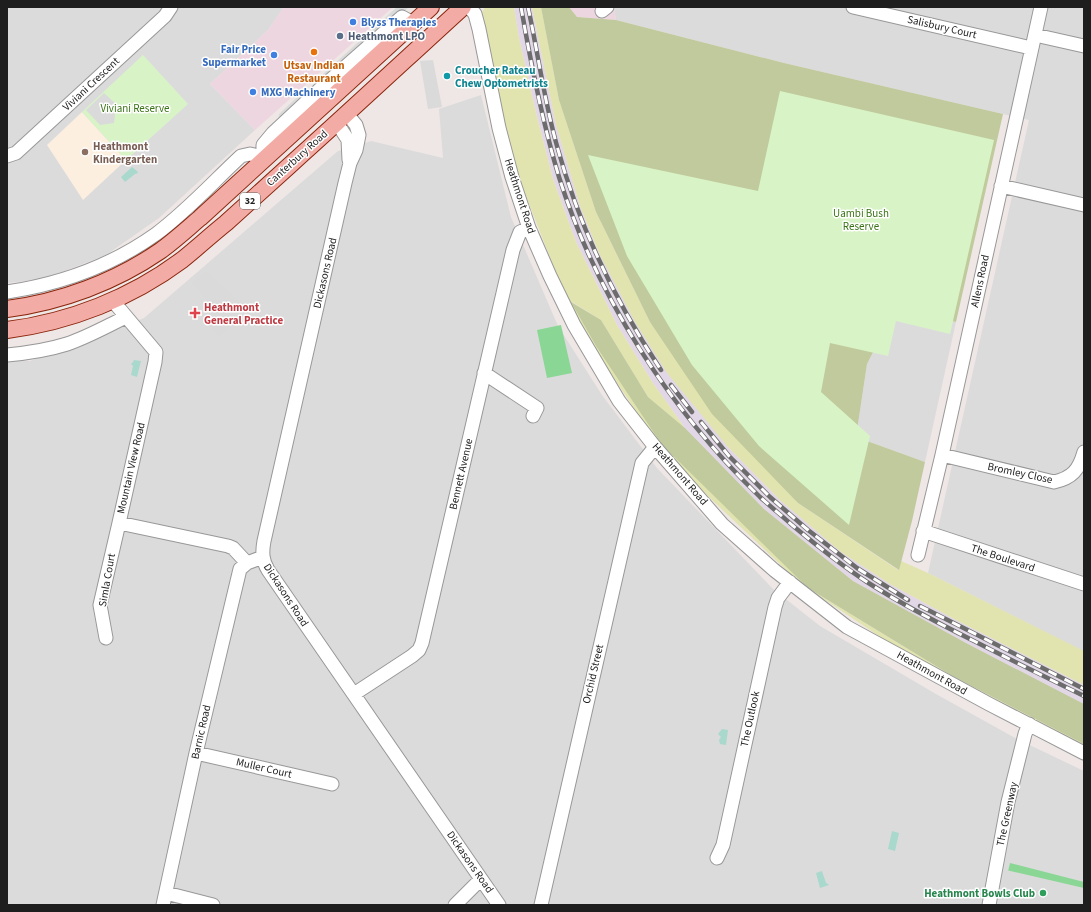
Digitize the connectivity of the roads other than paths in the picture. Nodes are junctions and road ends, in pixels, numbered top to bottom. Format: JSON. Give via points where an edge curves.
{"nodes":[{"id":1,"x":171,"y":7,"type":"edge"},
{"id":2,"x":853,"y":7,"type":"edge"},
{"id":3,"x":1041,"y":7,"type":"edge"},
{"id":4,"x":460,"y":8,"type":"edge"},
{"id":5,"x":421,"y":14,"type":"edge"},
{"id":6,"x":1034,"y":35,"type":"junction"},
{"id":7,"x":1084,"y":46,"type":"edge"},
{"id":8,"x":1032,"y":48,"type":"junction"},
{"id":9,"x":322,"y":96,"type":"junction"},
{"id":10,"x":342,"y":118,"type":"junction"},
{"id":11,"x":7,"y":156,"type":"edge"},
{"id":12,"x":266,"y":158,"type":"junction"},
{"id":13,"x":1001,"y":186,"type":"junction"},
{"id":14,"x":1084,"y":205,"type":"edge"},
{"id":15,"x":530,"y":228,"type":"junction"},
{"id":16,"x":7,"y":292,"type":"edge"},
{"id":17,"x":113,"y":301,"type":"junction"},
{"id":18,"x":7,"y":309,"type":"edge"},
{"id":19,"x":126,"y":317,"type":"junction"},
{"id":20,"x":7,"y":330,"type":"edge"},
{"id":21,"x":7,"y":355,"type":"edge"},
{"id":22,"x":484,"y":373,"type":"junction"},
{"id":23,"x":533,"y":416,"type":"dead end"},
{"id":24,"x":655,"y":447,"type":"junction"},
{"id":25,"x":1084,"y":452,"type":"edge"},
{"id":26,"x":942,"y":455,"type":"junction"},
{"id":27,"x":118,"y":523,"type":"junction"},
{"id":28,"x":923,"y":531,"type":"junction"},
{"id":29,"x":918,"y":555,"type":"dead end"},
{"id":30,"x":263,"y":558,"type":"junction"},
{"id":31,"x":247,"y":563,"type":"junction"},
{"id":32,"x":790,"y":582,"type":"junction"},
{"id":33,"x":1084,"y":584,"type":"edge"},
{"id":34,"x":106,"y":638,"type":"dead end"},
{"id":35,"x":354,"y":694,"type":"junction"},
{"id":36,"x":1029,"y":724,"type":"junction"},
{"id":37,"x":196,"y":753,"type":"junction"},
{"id":38,"x":1084,"y":753,"type":"edge"},
{"id":39,"x":332,"y":784,"type":"dead end"},
{"id":40,"x":717,"y":858,"type":"dead end"},
{"id":41,"x":481,"y":879,"type":"junction"},
{"id":42,"x":165,"y":899,"type":"edge"},
{"id":43,"x":213,"y":905,"type":"edge"},
{"id":44,"x":455,"y":905,"type":"edge"},
{"id":45,"x":499,"y":905,"type":"edge"},
{"id":46,"x":541,"y":905,"type":"edge"},
{"id":47,"x":989,"y":905,"type":"edge"}],
"edges":[{"from":1,"to":11,"type":"street","name":"Viviani Crescent","via":[[165,16],[16,152]]},
{"from":2,"to":8,"type":"street","name":"Salisbury Court"},
{"from":3,"to":6,"type":"street","name":"Allens Road"},
{"from":4,"to":10,"type":"main road","name":"Canterbury Road","number":"32"},
{"from":4,"to":15,"type":"street","name":"Heathmont Road","via":[[479,29],[499,128],[512,177]]},
{"from":5,"to":9,"type":"main road","name":"Canterbury Road","number":"32"},
{"from":6,"to":7,"type":"street"},
{"from":6,"to":8,"type":"street","name":"Allens Road"},
{"from":8,"to":13,"type":"street","name":"Allens Road"},
{"from":9,"to":10,"type":"main road"},
{"from":9,"to":12,"type":"main road","name":"Canterbury Road","number":"32"},
{"from":10,"to":17,"type":"main road","name":"Canterbury Road","number":"32","via":[[183,259]]},
{"from":10,"to":30,"type":"street","name":"Dickasons Road","via":[[356,125],[356,150],[350,164],[264,542]]},
{"from":12,"to":16,"type":"street","via":[[250,154],[241,156],[156,233],[115,258],[70,278]]},
{"from":12,"to":18,"type":"main road","name":"Canterbury Road","number":"32","via":[[161,250],[126,272],[46,302]]},
{"from":13,"to":14,"type":"street"},
{"from":13,"to":26,"type":"street","name":"Allens Road"},
{"from":15,"to":22,"type":"street","name":"Bennett Avenue","via":[[520,232],[513,250]]},
{"from":15,"to":24,"type":"street","name":"Heathmont Road","via":[[574,325],[619,400]]},
{"from":17,"to":19,"type":"street","name":"Mountain View Road"},
{"from":17,"to":20,"type":"main road","name":"Canterbury Road","number":"32","via":[[61,320]]},
{"from":19,"to":21,"type":"street","via":[[67,344]]},
{"from":19,"to":27,"type":"street","name":"Mountain View Road","via":[[156,352]]},
{"from":22,"to":23,"type":"street","via":[[537,408]]},
{"from":22,"to":35,"type":"street","name":"Bennett Avenue","via":[[422,643],[412,656]]},
{"from":24,"to":32,"type":"street","name":"Heathmont Road","via":[[722,524]]},
{"from":24,"to":46,"type":"street","name":"Orchid Street","via":[[642,463]]},
{"from":25,"to":26,"type":"street","name":"Bromley Close","via":[[1081,462],[1071,475],[1054,482]]},
{"from":26,"to":28,"type":"street","name":"Allens Road"},
{"from":27,"to":31,"type":"street","name":"Mountain View Road","via":[[228,546]]},
{"from":27,"to":34,"type":"street","name":"Simla Court","via":[[100,605]]},
{"from":28,"to":29,"type":"street","name":"Allens Road"},
{"from":28,"to":33,"type":"street","name":"The Boulevard"},
{"from":30,"to":31,"type":"street"},
{"from":30,"to":35,"type":"street","name":"Dickasons Road","via":[[268,570]]},
{"from":31,"to":37,"type":"street","name":"Barnic Road","via":[[240,569]]},
{"from":32,"to":36,"type":"street","name":"Heathmont Road","via":[[847,627]]},
{"from":32,"to":40,"type":"street","name":"The Outlook","via":[[778,598],[775,607],[723,845]]},
{"from":35,"to":41,"type":"street","name":"Dickasons Road"},
{"from":36,"to":38,"type":"street","name":"Heathmont Road"},
{"from":36,"to":47,"type":"street","name":"The Greenway","via":[[1008,802]]},
{"from":37,"to":39,"type":"street","name":"Muller Court"},
{"from":37,"to":42,"type":"street","name":"Barnic Road"},
{"from":41,"to":44,"type":"street"},
{"from":41,"to":45,"type":"street","name":"Dickasons Road"},
{"from":42,"to":43,"type":"street"}]}
